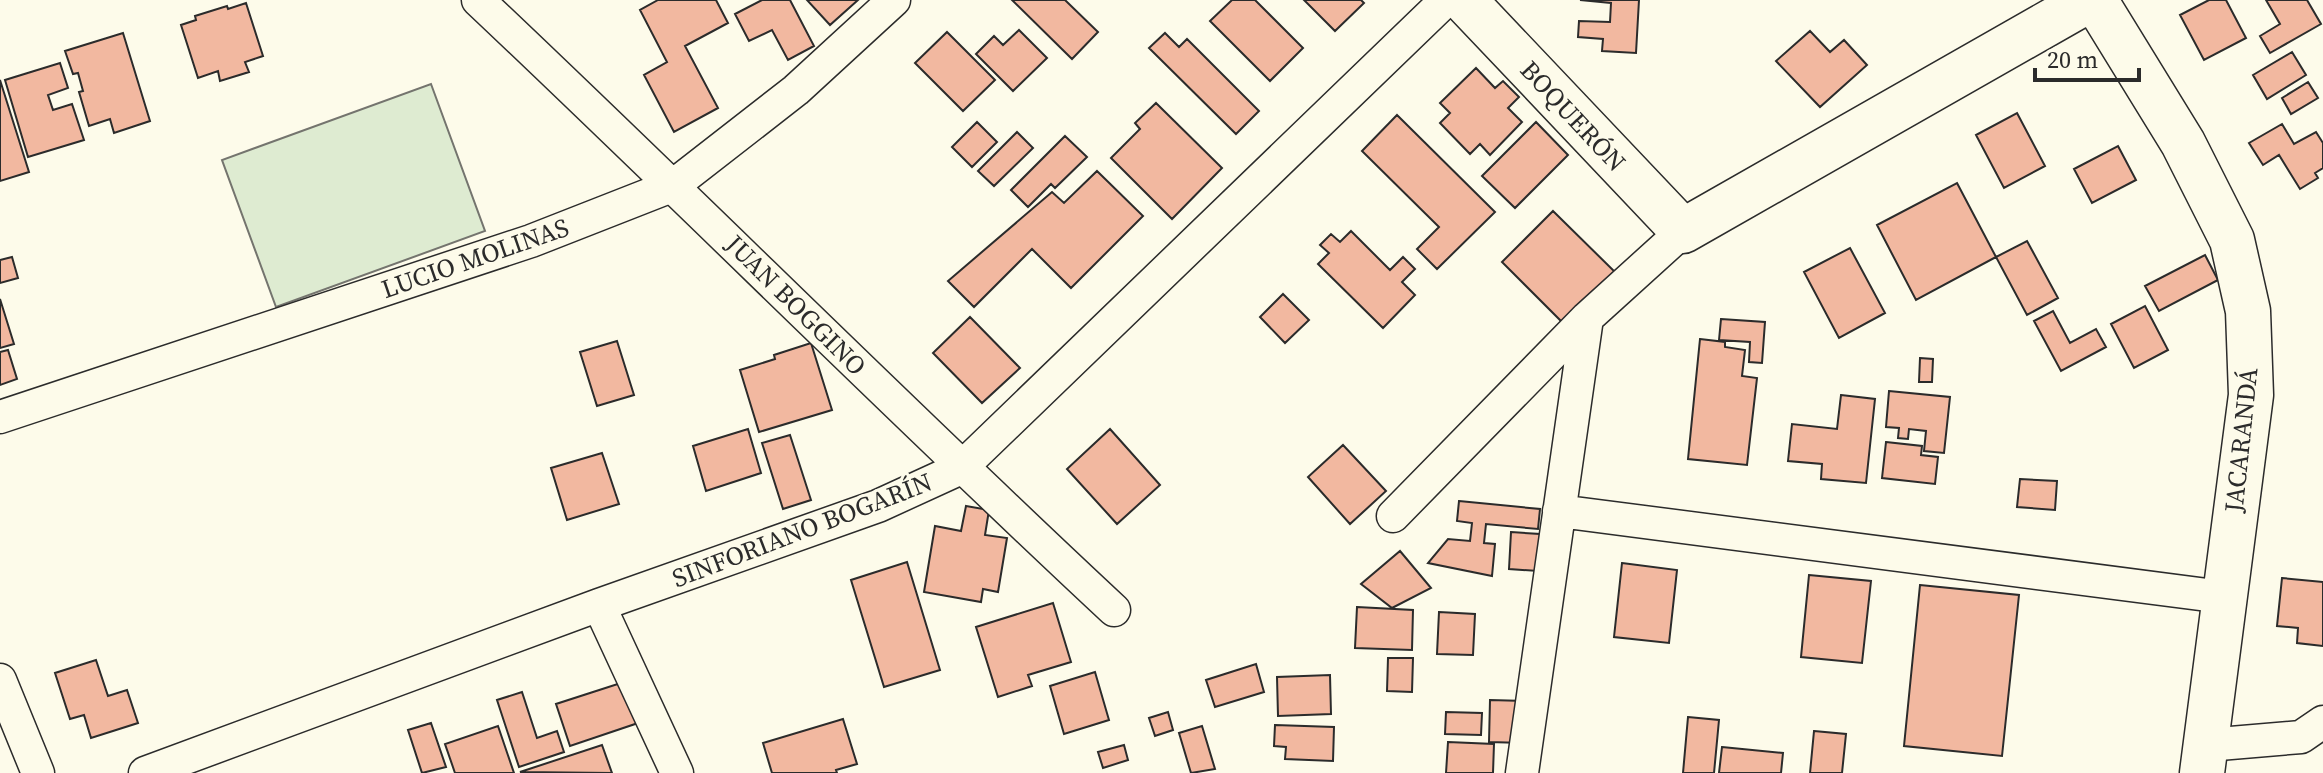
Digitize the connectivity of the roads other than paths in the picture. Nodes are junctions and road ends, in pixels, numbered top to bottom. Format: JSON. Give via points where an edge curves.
{"nodes":[{"id":1,"x":478,"y":0,"type":"edge"},
{"id":2,"x":894,"y":0,"type":"edge"},
{"id":3,"x":1446,"y":0,"type":"edge"},
{"id":4,"x":1464,"y":0,"type":"edge"},
{"id":5,"x":2092,"y":0,"type":"edge"},
{"id":6,"x":674,"y":185,"type":"junction"},
{"id":7,"x":1683,"y":231,"type":"junction"},
{"id":8,"x":1587,"y":318,"type":"junction"},
{"id":9,"x":0,"y":417,"type":"edge"},
{"id":10,"x":961,"y":468,"type":"junction"},
{"id":11,"x":1559,"y":511,"type":"junction"},
{"id":12,"x":1393,"y":516,"type":"dead end"},
{"id":13,"x":2223,"y":597,"type":"junction"},
{"id":14,"x":599,"y":605,"type":"junction"},
{"id":15,"x":1114,"y":610,"type":"dead end"},
{"id":16,"x":0,"y":680,"type":"edge"},
{"id":17,"x":2323,"y":722,"type":"edge"},
{"id":18,"x":2204,"y":759,"type":"edge"},
{"id":19,"x":38,"y":773,"type":"edge"},
{"id":20,"x":145,"y":773,"type":"edge"},
{"id":21,"x":677,"y":773,"type":"edge"},
{"id":22,"x":1522,"y":773,"type":"edge"}],
"edges":[{"from":1,"to":6,"type":"street","name":"JUAN BOGGINO"},
{"from":2,"to":6,"type":"street","name":"LUCIO MOLINAS","via":[[796,90]]},
{"from":3,"to":10,"type":"street","name":"SINFORIANO BOGARÍN"},
{"from":4,"to":7,"type":"street","name":"BOQUERÓN"},
{"from":5,"to":7,"type":"street"},
{"from":5,"to":13,"type":"street","name":"JACARANDÁ","via":[[2183,143],[2225,226],[2248,311],[2251,395]]},
{"from":6,"to":9,"type":"street","name":"LUCIO MOLINAS","via":[[531,241]]},
{"from":6,"to":10,"type":"street","name":"JUAN BOGGINO"},
{"from":7,"to":8,"type":"street"},
{"from":8,"to":11,"type":"street"},
{"from":8,"to":12,"type":"street"},
{"from":10,"to":14,"type":"street","name":"SINFORIANO BOGARÍN","via":[[878,506]]},
{"from":10,"to":15,"type":"street","name":"JUAN BOGGINO"},
{"from":11,"to":13,"type":"street"},
{"from":11,"to":22,"type":"street"},
{"from":13,"to":18,"type":"street","name":"JACARANDÁ"},
{"from":14,"to":20,"type":"street","name":"SINFORIANO BOGARÍN"},
{"from":14,"to":21,"type":"street"},
{"from":16,"to":19,"type":"street"},
{"from":17,"to":18,"type":"street","via":[[2301,737]]}]}
